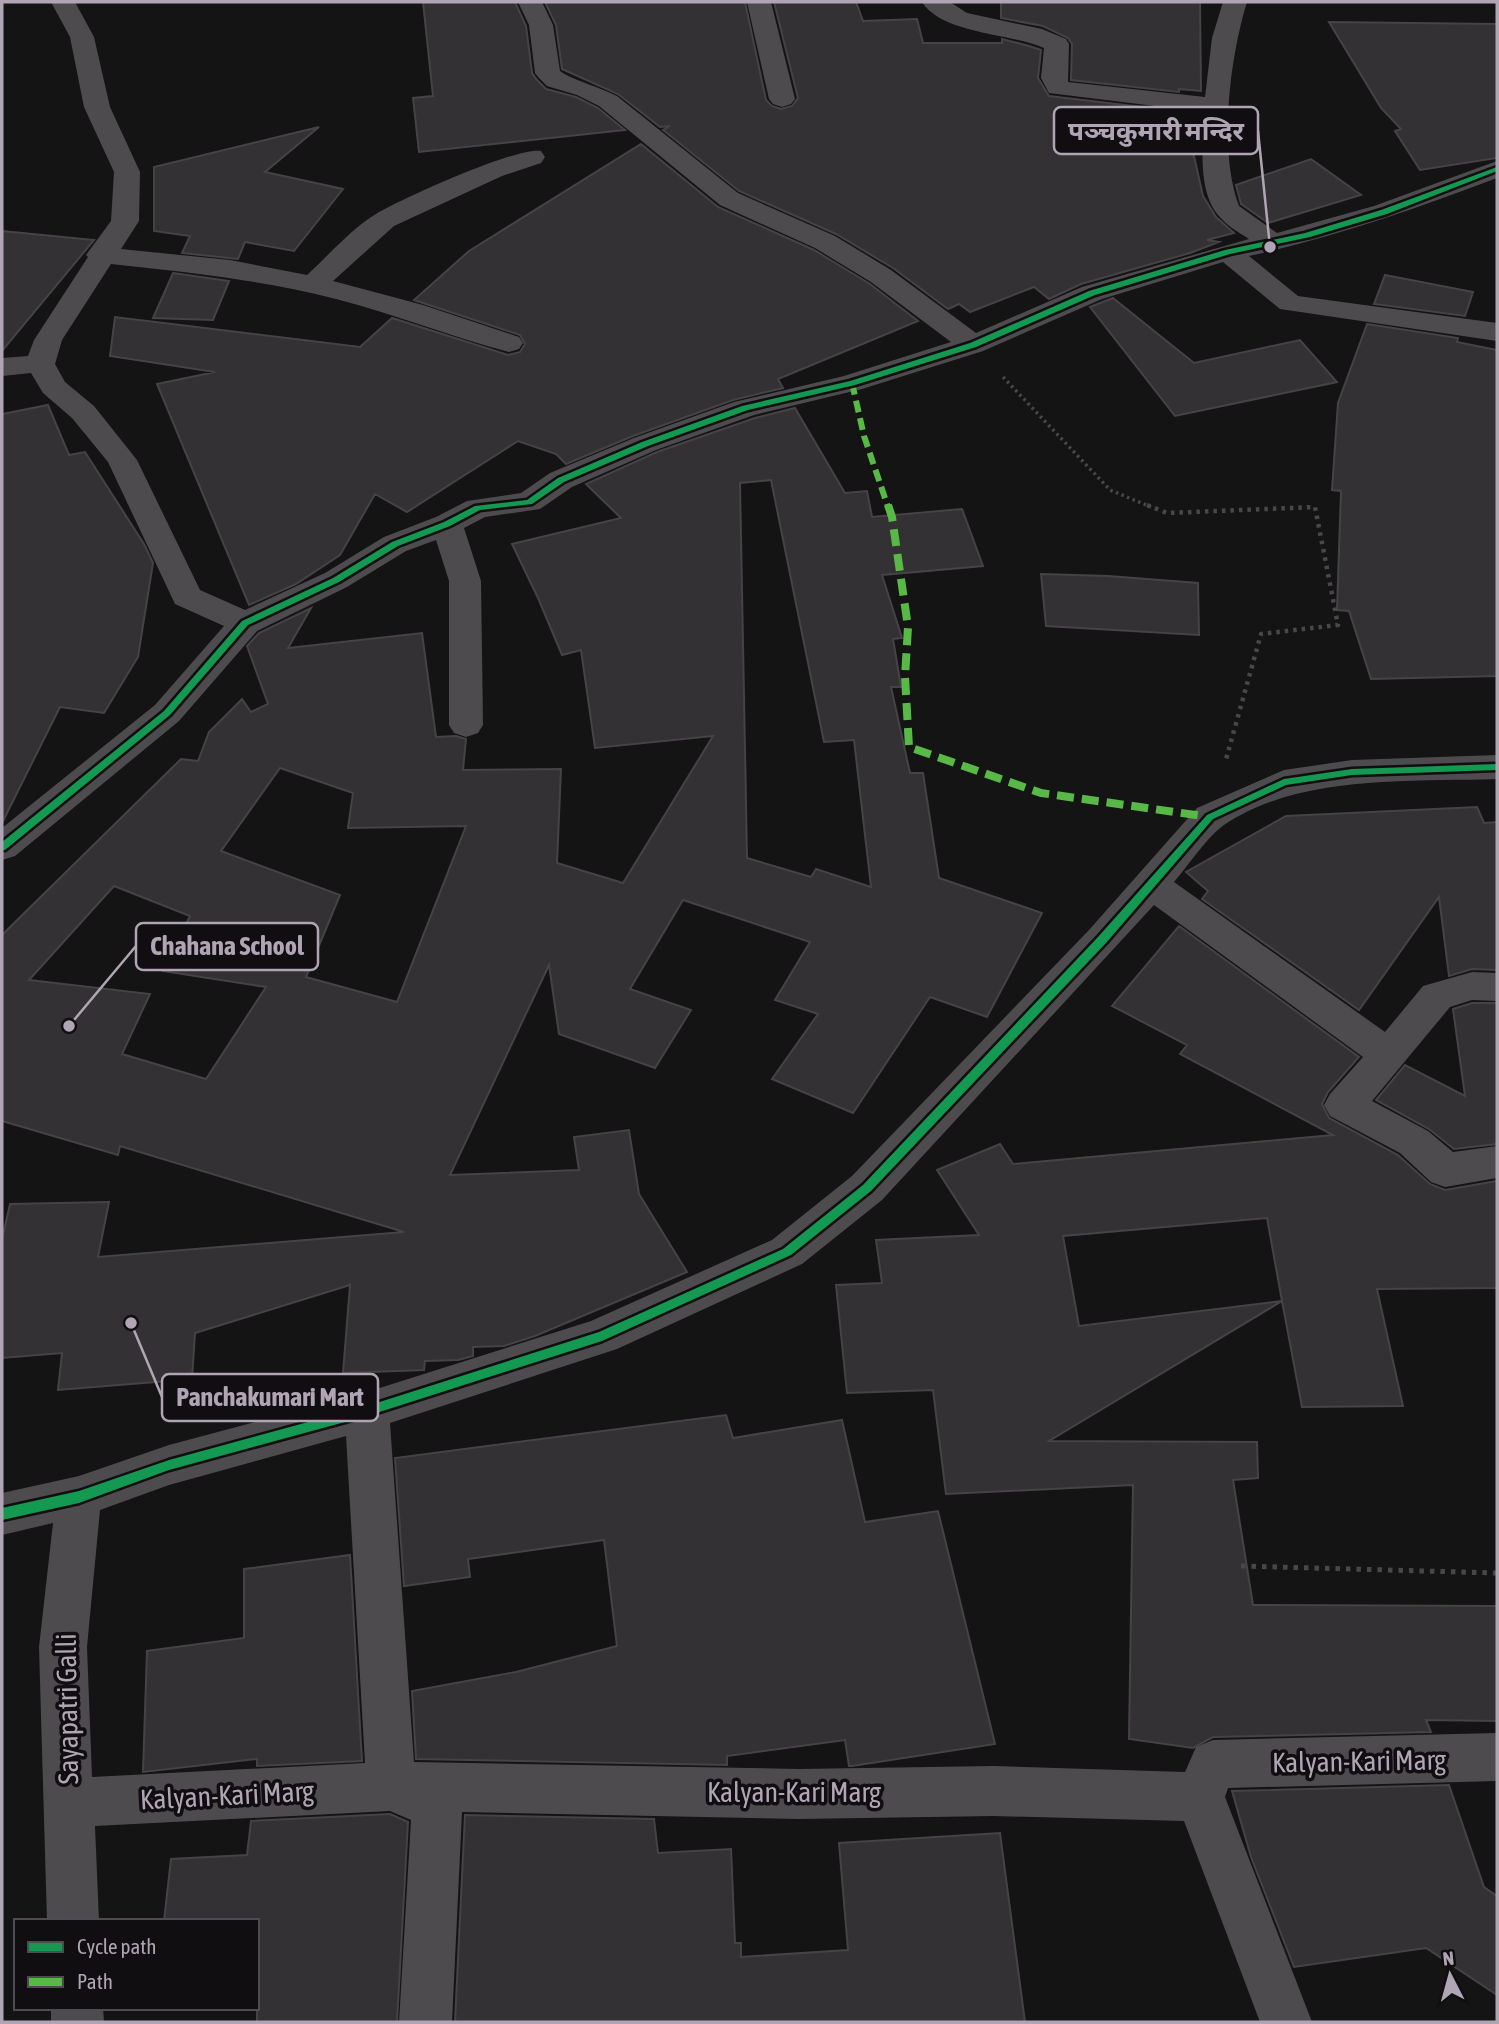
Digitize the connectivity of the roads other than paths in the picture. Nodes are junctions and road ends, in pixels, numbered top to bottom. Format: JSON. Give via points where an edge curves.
{"nodes":[{"id":1,"x":63,"y":2,"type":"edge"},
{"id":2,"x":530,"y":2,"type":"edge"},
{"id":3,"x":760,"y":2,"type":"edge"},
{"id":4,"x":934,"y":2,"type":"edge"},
{"id":5,"x":1235,"y":2,"type":"edge"},
{"id":6,"x":782,"y":99,"type":"dead end"},
{"id":7,"x":1218,"y":106,"type":"junction"},
{"id":8,"x":532,"y":157,"type":"dead end"},
{"id":9,"x":1497,"y":169,"type":"edge"},
{"id":10,"x":1273,"y":243,"type":"junction"},
{"id":11,"x":1228,"y":252,"type":"junction"},
{"id":12,"x":100,"y":256,"type":"junction"},
{"id":13,"x":312,"y":285,"type":"junction"},
{"id":14,"x":1497,"y":332,"type":"edge"},
{"id":15,"x":509,"y":343,"type":"dead end"},
{"id":16,"x":973,"y":345,"type":"junction"},
{"id":17,"x":40,"y":365,"type":"junction"},
{"id":18,"x":2,"y":368,"type":"edge"},
{"id":19,"x":447,"y":524,"type":"junction"},
{"id":20,"x":245,"y":623,"type":"junction"},
{"id":21,"x":466,"y":725,"type":"dead end"},
{"id":22,"x":1497,"y":767,"type":"edge"},
{"id":23,"x":2,"y":847,"type":"edge"},
{"id":24,"x":1152,"y":886,"type":"junction"},
{"id":25,"x":1497,"y":988,"type":"edge"},
{"id":26,"x":1389,"y":1055,"type":"junction"},
{"id":27,"x":1497,"y":1162,"type":"edge"},
{"id":28,"x":367,"y":1411,"type":"junction"},
{"id":29,"x":79,"y":1497,"type":"junction"},
{"id":30,"x":2,"y":1514,"type":"edge"},
{"id":31,"x":1497,"y":1757,"type":"edge"},
{"id":32,"x":391,"y":1786,"type":"junction"},
{"id":33,"x":1199,"y":1797,"type":"junction"},
{"id":34,"x":68,"y":1803,"type":"junction"},
{"id":35,"x":73,"y":1919,"type":"edge"},
{"id":36,"x":426,"y":2022,"type":"edge"},
{"id":37,"x":1286,"y":2022,"type":"edge"}],
"edges":[{"from":1,"to":12,"type":"street","via":[[82,37],[97,107],[127,172],[125,221]]},
{"from":2,"to":16,"type":"street","via":[[541,26],[548,73],[556,81],[608,101],[729,199],[825,242],[881,276]]},
{"from":3,"to":6,"type":"street"},
{"from":4,"to":7,"type":"street","via":[[959,19],[1033,34],[1057,44],[1054,78],[1058,88]]},
{"from":5,"to":7,"type":"street","via":[[1224,36]]},
{"from":7,"to":10,"type":"street","via":[[1217,156],[1227,210]]},
{"from":8,"to":13,"type":"street","via":[[384,220]]},
{"from":9,"to":10,"type":"street","via":[[1384,212]]},
{"from":10,"to":11,"type":"street"},
{"from":11,"to":14,"type":"street","via":[[1290,303]]},
{"from":11,"to":16,"type":"street","via":[[1091,293]]},
{"from":12,"to":13,"type":"street","via":[[247,271]]},
{"from":12,"to":17,"type":"street","via":[[48,340]]},
{"from":13,"to":15,"type":"street","via":[[432,316]]},
{"from":16,"to":19,"type":"street","via":[[852,383],[744,408],[561,480],[529,502],[478,508]]},
{"from":17,"to":18,"type":"street"},
{"from":17,"to":20,"type":"street","via":[[53,387],[83,412],[122,460],[187,597]]},
{"from":19,"to":20,"type":"street","via":[[395,544],[336,580]]},
{"from":19,"to":21,"type":"street","via":[[465,580]]},
{"from":20,"to":23,"type":"street","via":[[167,713]]},
{"from":22,"to":24,"type":"street","via":[[1352,772],[1284,782],[1210,817]]},
{"from":24,"to":26,"type":"street"},
{"from":24,"to":28,"type":"street","via":[[867,1188],[787,1252],[602,1336]]},
{"from":25,"to":26,"type":"street","via":[[1472,986],[1437,996]]},
{"from":26,"to":27,"type":"street","via":[[1344,1105],[1414,1142],[1446,1170]]},
{"from":28,"to":29,"type":"street","via":[[169,1465]]},
{"from":28,"to":32,"type":"street"},
{"from":29,"to":30,"type":"street"},
{"from":29,"to":34,"type":"street","name":"Sayapatri Galli","via":[[63,1647]]},
{"from":31,"to":33,"type":"street","name":"Kalyan-Kari Marg","via":[[1213,1764]]},
{"from":32,"to":33,"type":"street","name":"Kalyan-Kari Marg"},
{"from":32,"to":34,"type":"street","name":"Kalyan-Kari Marg"},
{"from":32,"to":36,"type":"street","via":[[437,1806]]},
{"from":33,"to":37,"type":"street"},
{"from":34,"to":35,"type":"street","name":"Sayapatri Galli"}]}
